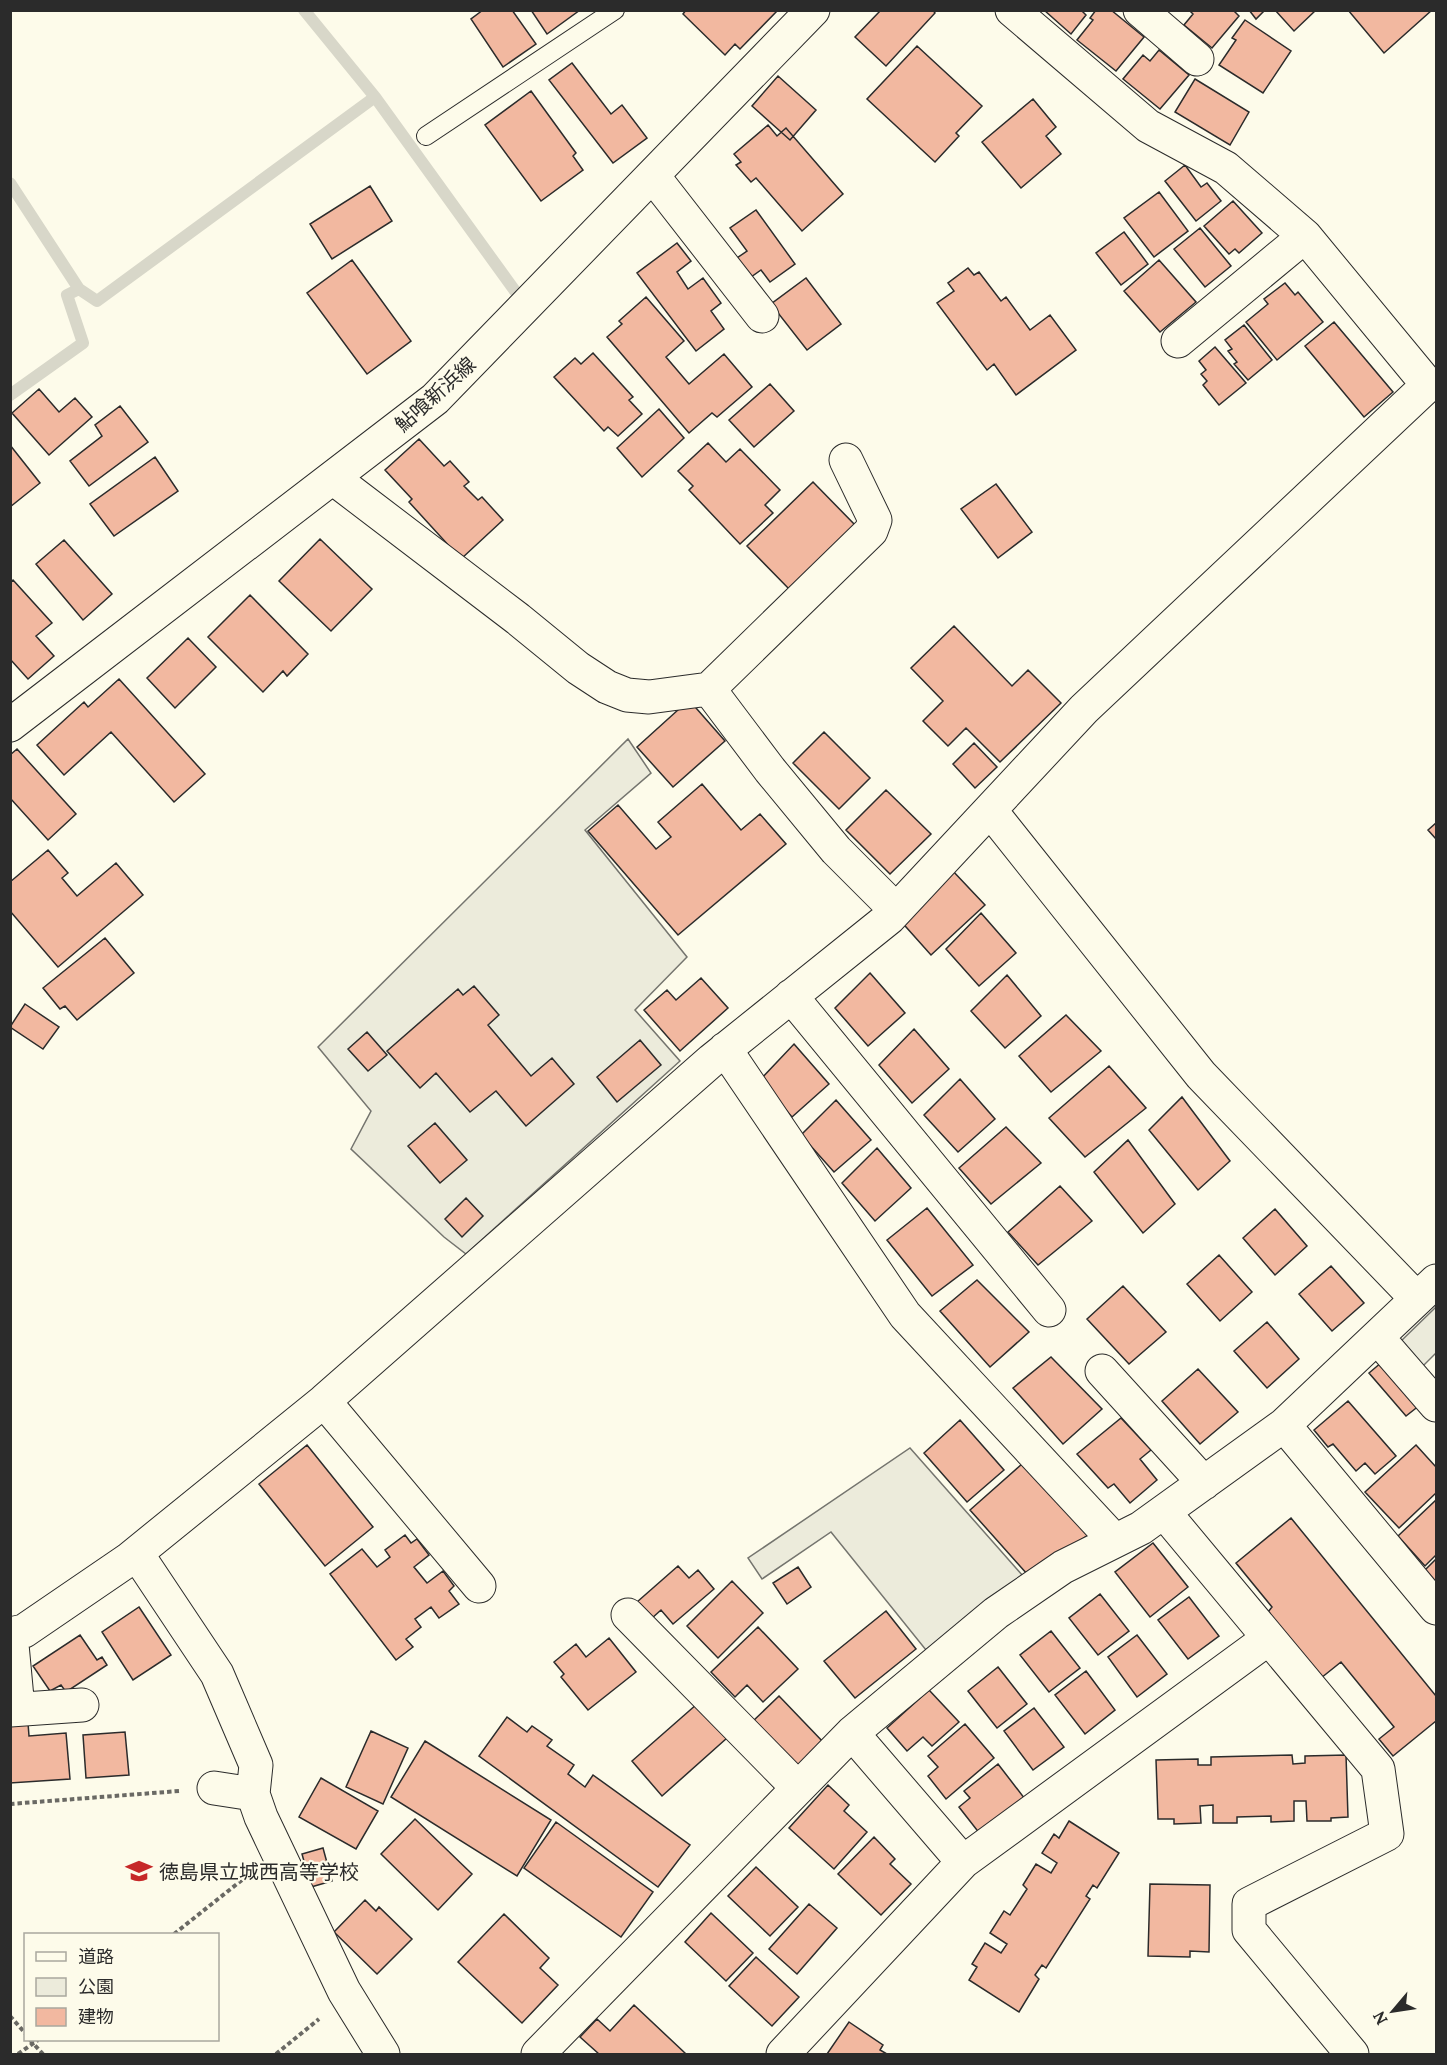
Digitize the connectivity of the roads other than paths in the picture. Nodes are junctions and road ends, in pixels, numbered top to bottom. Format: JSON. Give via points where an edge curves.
{"nodes":[{"id":1,"x":615,"y":10,"type":"edge"},
{"id":2,"x":813,"y":10,"type":"edge"},
{"id":3,"x":1012,"y":10,"type":"edge"},
{"id":4,"x":1140,"y":10,"type":"edge"},
{"id":5,"x":1197,"y":58,"type":"dead end"},
{"id":6,"x":426,"y":136,"type":"dead end"},
{"id":7,"x":652,"y":176,"type":"junction"},
{"id":8,"x":1305,"y":236,"type":"junction"},
{"id":9,"x":762,"y":316,"type":"dead end"},
{"id":10,"x":1178,"y":341,"type":"dead end"},
{"id":11,"x":1434,"y":386,"type":"edge"},
{"id":12,"x":846,"y":460,"type":"dead end"},
{"id":13,"x":333,"y":478,"type":"junction"},
{"id":14,"x":709,"y":689,"type":"junction"},
{"id":15,"x":14,"y":715,"type":"edge"},
{"id":16,"x":990,"y":810,"type":"junction"},
{"id":17,"x":896,"y":910,"type":"junction"},
{"id":18,"x":791,"y":996,"type":"junction"},
{"id":19,"x":725,"y":1049,"type":"junction"},
{"id":20,"x":1427,"y":1290,"type":"edge"},
{"id":21,"x":1049,"y":1310,"type":"dead end"},
{"id":22,"x":1377,"y":1336,"type":"junction"},
{"id":23,"x":1102,"y":1371,"type":"dead end"},
{"id":24,"x":324,"y":1401,"type":"junction"},
{"id":25,"x":1437,"y":1405,"type":"edge"},
{"id":26,"x":1284,"y":1425,"type":"junction"},
{"id":27,"x":1204,"y":1483,"type":"junction"},
{"id":28,"x":1164,"y":1512,"type":"junction"},
{"id":29,"x":1115,"y":1541,"type":"junction"},
{"id":30,"x":137,"y":1554,"type":"junction"},
{"id":31,"x":478,"y":1586,"type":"dead end"},
{"id":32,"x":1437,"y":1608,"type":"edge"},
{"id":33,"x":628,"y":1615,"type":"dead end"},
{"id":34,"x":11,"y":1634,"type":"edge"},
{"id":35,"x":1269,"y":1638,"type":"junction"},
{"id":36,"x":82,"y":1705,"type":"dead end"},
{"id":37,"x":14,"y":1709,"type":"edge"},
{"id":38,"x":852,"y":1733,"type":"junction"},
{"id":39,"x":213,"y":1788,"type":"road end"},
{"id":40,"x":798,"y":1788,"type":"junction"},
{"id":41,"x":254,"y":1794,"type":"junction"},
{"id":42,"x":963,"y":1862,"type":"junction"},
{"id":43,"x":383,"y":2055,"type":"edge"},
{"id":44,"x":538,"y":2055,"type":"edge"},
{"id":45,"x":783,"y":2055,"type":"edge"},
{"id":46,"x":1352,"y":2055,"type":"edge"}],
"edges":[{"from":1,"to":6,"type":"lane"},
{"from":2,"to":7,"type":"street","name":"鮎喰新浜線"},
{"from":3,"to":8,"type":"street","via":[[1149,126],[1226,168]]},
{"from":4,"to":5,"type":"street"},
{"from":7,"to":9,"type":"street"},
{"from":7,"to":13,"type":"street","name":"鮎喰新浜線","via":[[435,399]]},
{"from":8,"to":10,"type":"street"},
{"from":8,"to":11,"type":"street"},
{"from":11,"to":16,"type":"street","via":[[1084,709]]},
{"from":12,"to":14,"type":"street","via":[[875,520],[871,531]]},
{"from":13,"to":14,"type":"street","via":[[607,687],[627,695],[650,697]]},
{"from":13,"to":15,"type":"street","name":"鮎喰新浜線"},
{"from":14,"to":17,"type":"street","via":[[837,850]]},
{"from":16,"to":17,"type":"street"},
{"from":16,"to":20,"type":"street","via":[[1201,1075]]},
{"from":17,"to":18,"type":"street"},
{"from":18,"to":19,"type":"street"},
{"from":18,"to":21,"type":"street"},
{"from":19,"to":24,"type":"street"},
{"from":19,"to":29,"type":"street","via":[[905,1315]]},
{"from":20,"to":22,"type":"street"},
{"from":22,"to":25,"type":"street"},
{"from":22,"to":26,"type":"street"},
{"from":23,"to":27,"type":"street"},
{"from":24,"to":30,"type":"street"},
{"from":24,"to":31,"type":"street"},
{"from":26,"to":27,"type":"street"},
{"from":26,"to":32,"type":"street"},
{"from":27,"to":28,"type":"street"},
{"from":28,"to":29,"type":"street"},
{"from":28,"to":35,"type":"street"},
{"from":29,"to":38,"type":"street","via":[[1064,1567],[996,1613]]},
{"from":30,"to":34,"type":"street","via":[[24,1631]]},
{"from":30,"to":41,"type":"street","via":[[217,1674],[256,1765]]},
{"from":33,"to":40,"type":"street"},
{"from":34,"to":37,"type":"street"},
{"from":35,"to":42,"type":"street"},
{"from":35,"to":46,"type":"street","via":[[1378,1769],[1387,1834],[1249,1904],[1250,1930]]},
{"from":36,"to":37,"type":"street"},
{"from":38,"to":40,"type":"street"},
{"from":38,"to":42,"type":"street"},
{"from":39,"to":41,"type":"street"},
{"from":40,"to":44,"type":"street"},
{"from":41,"to":43,"type":"street","via":[[261,1817],[344,1991]]},
{"from":42,"to":45,"type":"street"}]}
